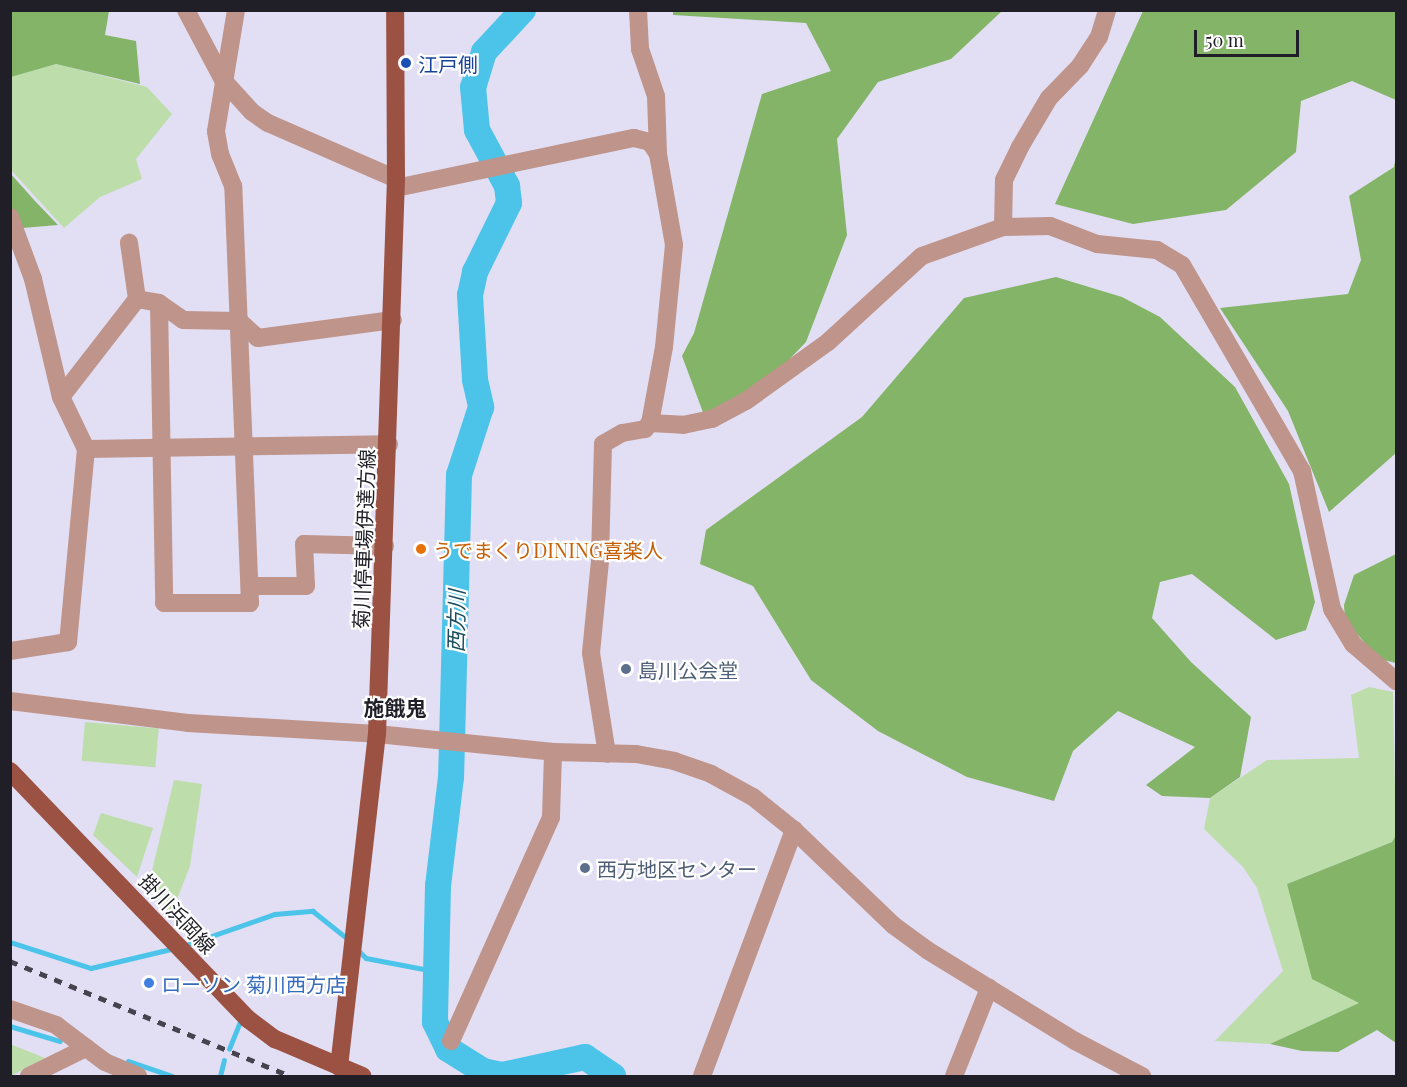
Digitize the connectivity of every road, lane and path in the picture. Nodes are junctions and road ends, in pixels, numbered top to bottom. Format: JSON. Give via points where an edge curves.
{"nodes":[{"id":1,"x":186,"y":10,"type":"edge"},
{"id":2,"x":236,"y":10,"type":"edge"},
{"id":3,"x":394,"y":10,"type":"edge"},
{"id":4,"x":638,"y":10,"type":"edge"},
{"id":5,"x":1107,"y":10,"type":"edge"},
{"id":6,"x":223,"y":80,"type":"junction"},
{"id":7,"x":658,"y":154,"type":"junction"},
{"id":8,"x":396,"y":184,"type":"junction"},
{"id":9,"x":10,"y":218,"type":"edge"},
{"id":10,"x":1003,"y":227,"type":"junction"},
{"id":11,"x":129,"y":243,"type":"dead end"},
{"id":12,"x":137,"y":299,"type":"junction"},
{"id":13,"x":159,"y":303,"type":"junction"},
{"id":14,"x":393,"y":320,"type":"junction"},
{"id":15,"x":239,"y":321,"type":"junction"},
{"id":16,"x":61,"y":397,"type":"junction"},
{"id":17,"x":650,"y":423,"type":"junction"},
{"id":18,"x":388,"y":444,"type":"junction"},
{"id":19,"x":245,"y":447,"type":"junction"},
{"id":20,"x":160,"y":448,"type":"junction"},
{"id":21,"x":86,"y":449,"type":"junction"},
{"id":22,"x":386,"y":546,"type":"junction"},
{"id":23,"x":250,"y":586,"type":"junction"},
{"id":24,"x":10,"y":651,"type":"edge"},
{"id":25,"x":1396,"y":681,"type":"edge"},
{"id":26,"x":10,"y":701,"type":"edge"},
{"id":27,"x":377,"y":734,"type":"junction"},
{"id":28,"x":553,"y":752,"type":"junction"},
{"id":29,"x":607,"y":754,"type":"junction"},
{"id":30,"x":10,"y":771,"type":"edge"},
{"id":31,"x":794,"y":830,"type":"junction"},
{"id":32,"x":989,"y":988,"type":"junction"},
{"id":33,"x":10,"y":1008,"type":"edge"},
{"id":34,"x":451,"y":1041,"type":"dead end"},
{"id":35,"x":86,"y":1048,"type":"junction"},
{"id":36,"x":339,"y":1067,"type":"junction"},
{"id":37,"x":29,"y":1077,"type":"edge"},
{"id":38,"x":138,"y":1077,"type":"edge"},
{"id":39,"x":362,"y":1077,"type":"edge"},
{"id":40,"x":702,"y":1077,"type":"edge"},
{"id":41,"x":954,"y":1077,"type":"edge"},
{"id":42,"x":1142,"y":1077,"type":"edge"}],
"edges":[{"from":1,"to":6,"type":"street"},
{"from":2,"to":6,"type":"street"},
{"from":3,"to":8,"type":"main road","name":"菊川停車場伊達方線"},
{"from":4,"to":7,"type":"street","via":[[640,49],[656,96]]},
{"from":5,"to":10,"type":"street","via":[[1099,37],[1080,66],[1049,98],[1004,180]]},
{"from":6,"to":8,"type":"street","via":[[252,112],[268,123]]},
{"from":6,"to":15,"type":"street","via":[[216,131],[233,186]]},
{"from":7,"to":8,"type":"street","via":[[650,142],[634,138]]},
{"from":7,"to":17,"type":"street","via":[[674,245],[664,347]]},
{"from":8,"to":14,"type":"main road","name":"菊川停車場伊達方線"},
{"from":9,"to":16,"type":"street","via":[[33,279]]},
{"from":10,"to":17,"type":"street","via":[[922,256],[828,342],[746,401],[712,419],[683,425]]},
{"from":10,"to":25,"type":"street","via":[[1050,226],[1097,244],[1157,250],[1182,265],[1302,471],[1332,609],[1353,644]]},
{"from":11,"to":12,"type":"street"},
{"from":12,"to":13,"type":"street"},
{"from":12,"to":16,"type":"street"},
{"from":13,"to":15,"type":"street","via":[[183,320]]},
{"from":13,"to":20,"type":"street"},
{"from":14,"to":15,"type":"street","via":[[258,338]]},
{"from":14,"to":18,"type":"main road","name":"菊川停車場伊達方線"},
{"from":15,"to":19,"type":"street"},
{"from":16,"to":21,"type":"street"},
{"from":17,"to":29,"type":"street","via":[[645,429],[622,433],[603,444],[600,561],[591,653]]},
{"from":18,"to":19,"type":"street"},
{"from":18,"to":22,"type":"main road","name":"菊川停車場伊達方線"},
{"from":19,"to":20,"type":"street"},
{"from":19,"to":23,"type":"street"},
{"from":20,"to":21,"type":"street"},
{"from":20,"to":23,"type":"street","via":[[164,603],[250,603]]},
{"from":21,"to":24,"type":"street","via":[[68,642]]},
{"from":22,"to":23,"type":"street","via":[[304,544],[306,586]]},
{"from":22,"to":27,"type":"main road","name":"菊川停車場伊達方線"},
{"from":26,"to":27,"type":"street","via":[[188,723]]},
{"from":27,"to":28,"type":"street"},
{"from":27,"to":36,"type":"main road","name":"菊川停車場伊達方線"},
{"from":28,"to":29,"type":"street"},
{"from":28,"to":34,"type":"street","via":[[551,817]]},
{"from":29,"to":31,"type":"street","via":[[674,761],[711,774],[753,797]]},
{"from":30,"to":36,"type":"main road","name":"掛川浜岡線","via":[[248,1019],[275,1039]]},
{"from":31,"to":32,"type":"street","via":[[893,925]]},
{"from":31,"to":40,"type":"street"},
{"from":32,"to":41,"type":"street"},
{"from":32,"to":42,"type":"street"},
{"from":33,"to":35,"type":"street","via":[[56,1025]]},
{"from":35,"to":37,"type":"street"},
{"from":35,"to":38,"type":"street"},
{"from":36,"to":39,"type":"main road","name":"掛川浜岡線"}]}
